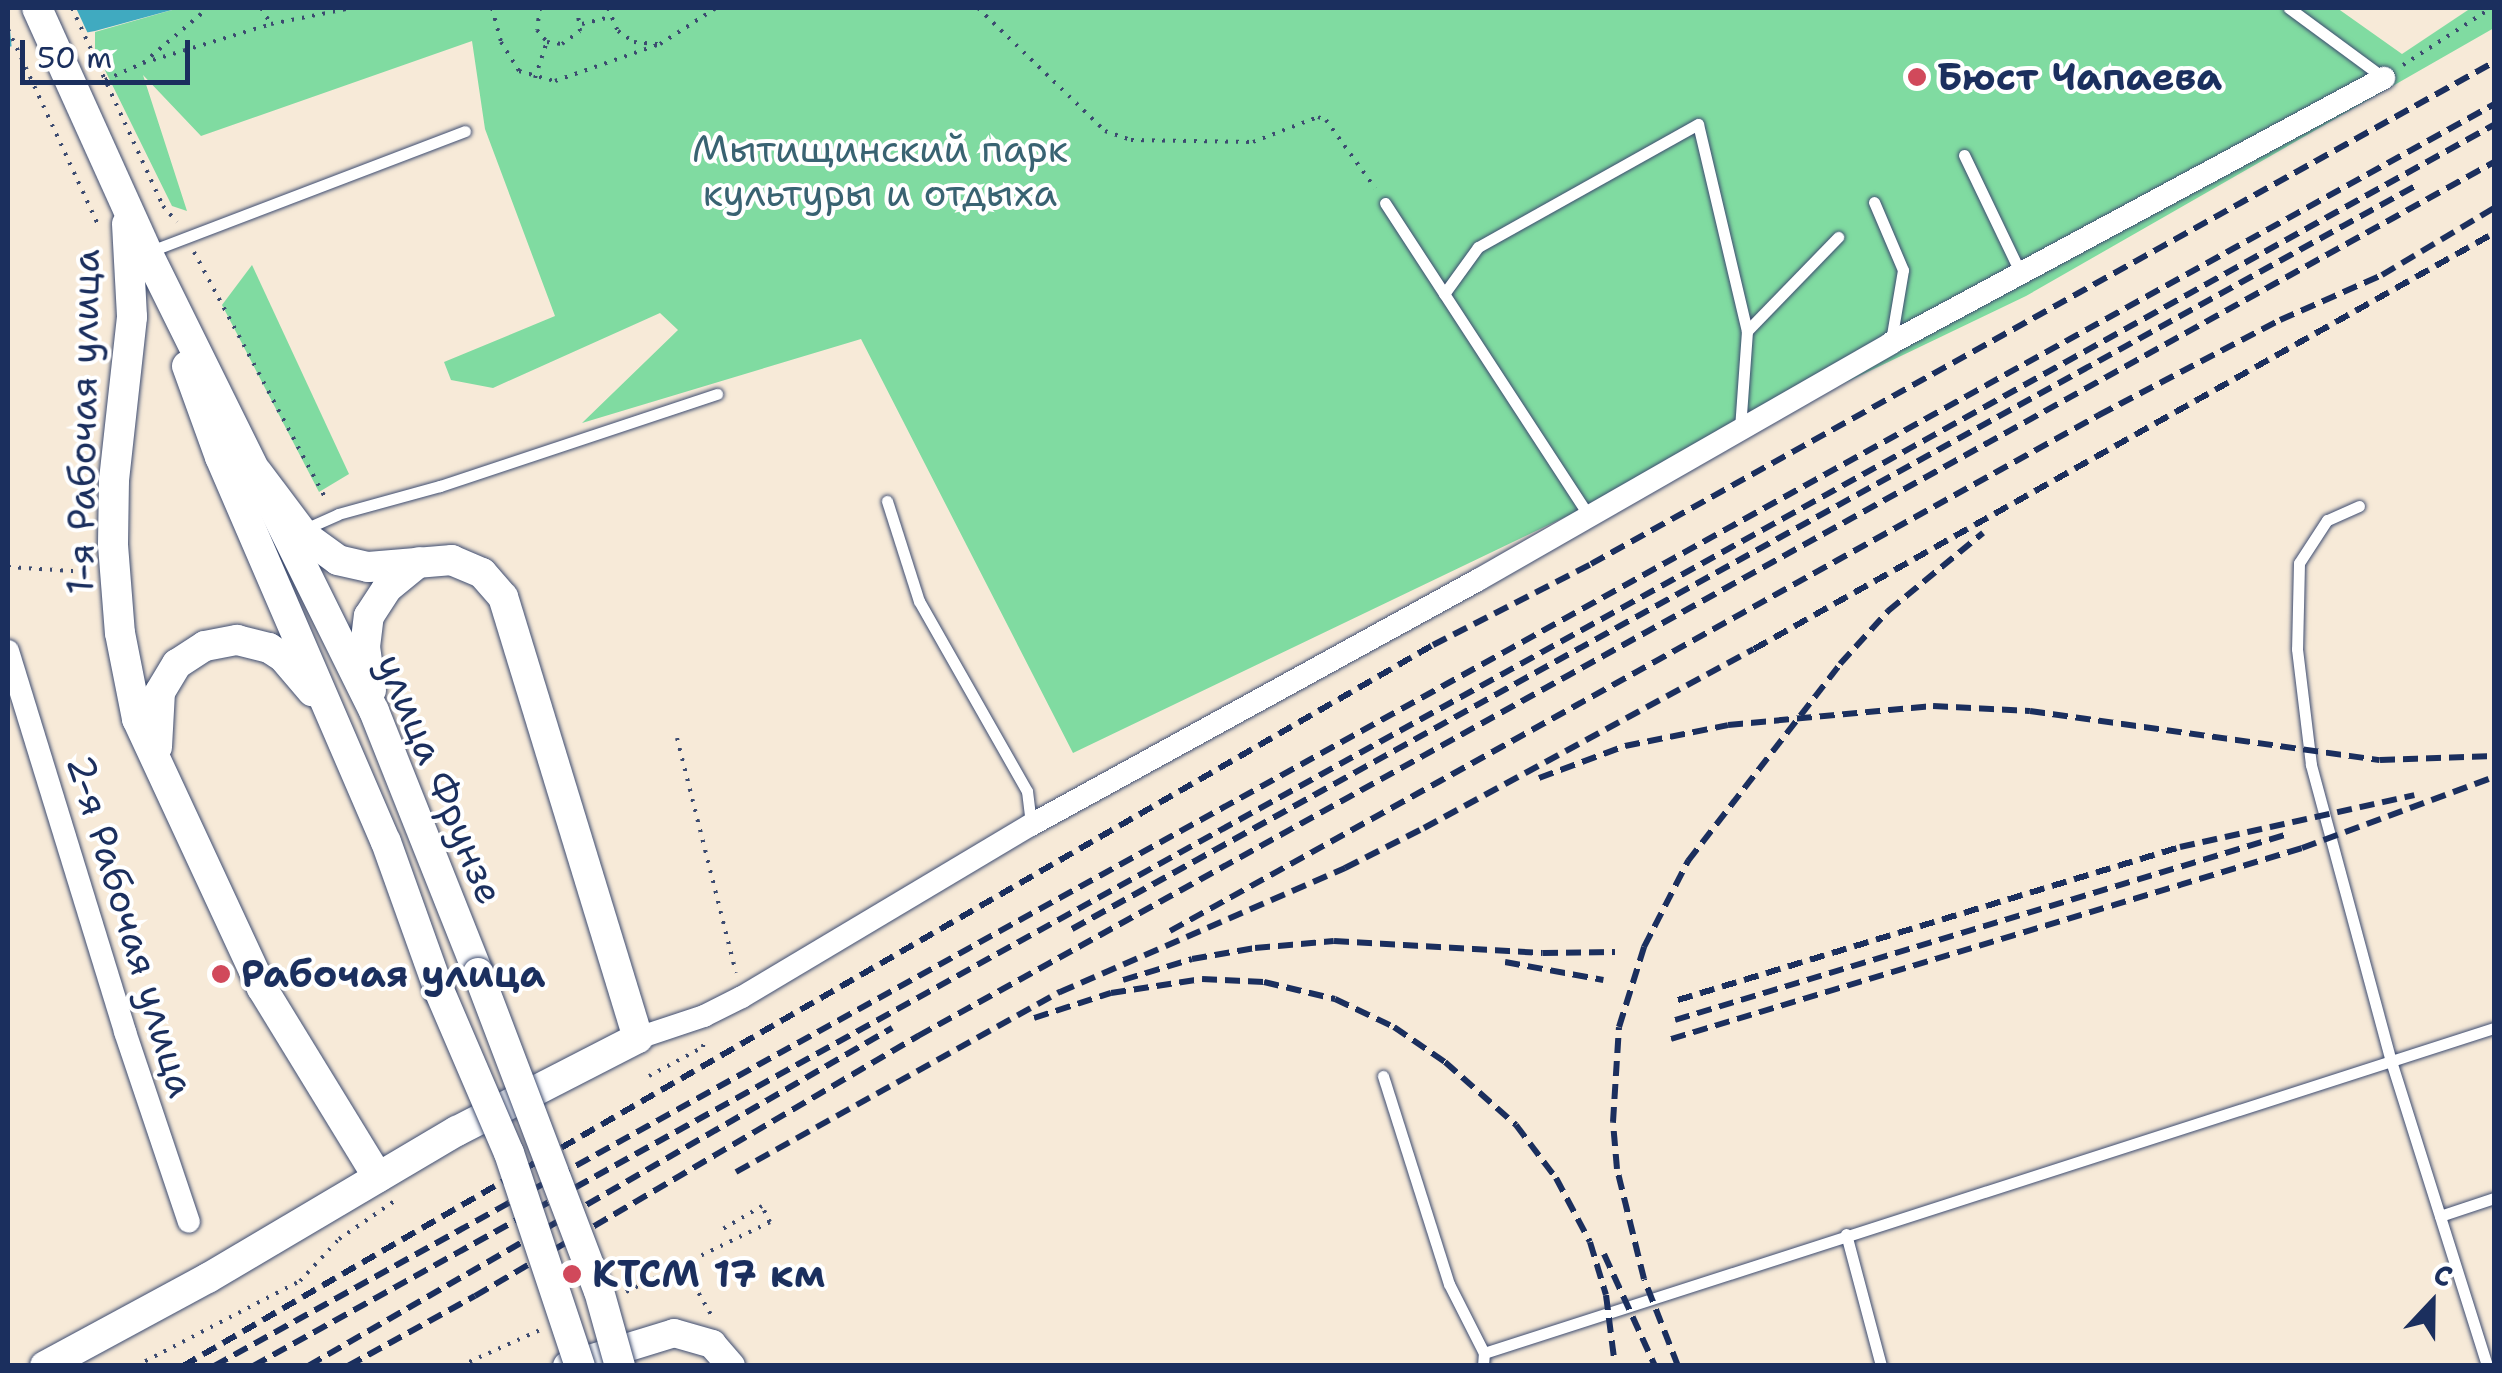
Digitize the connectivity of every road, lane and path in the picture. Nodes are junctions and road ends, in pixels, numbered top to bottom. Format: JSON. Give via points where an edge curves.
{"nodes":[{"id":1,"x":37,"y":8,"type":"edge"},
{"id":2,"x":72,"y":8,"type":"edge"},
{"id":3,"x":208,"y":8,"type":"edge"},
{"id":4,"x":261,"y":8,"type":"edge"},
{"id":5,"x":352,"y":8,"type":"edge"},
{"id":6,"x":492,"y":8,"type":"edge"},
{"id":7,"x":539,"y":8,"type":"edge"},
{"id":8,"x":577,"y":8,"type":"edge"},
{"id":9,"x":608,"y":8,"type":"edge"},
{"id":10,"x":716,"y":8,"type":"edge"},
{"id":11,"x":978,"y":8,"type":"edge"},
{"id":12,"x":2289,"y":8,"type":"edge"},
{"id":13,"x":2491,"y":8,"type":"edge"},
{"id":14,"x":610,"y":17,"type":"junction"},
{"id":15,"x":271,"y":24,"type":"junction"},
{"id":16,"x":582,"y":24,"type":"junction"},
{"id":17,"x":8,"y":29,"type":"edge"},
{"id":18,"x":547,"y":42,"type":"junction"},
{"id":19,"x":660,"y":44,"type":"junction"},
{"id":20,"x":143,"y":63,"type":"junction"},
{"id":21,"x":536,"y":78,"type":"junction"},
{"id":22,"x":2384,"y":78,"type":"junction"},
{"id":23,"x":105,"y":80,"type":"junction"},
{"id":24,"x":464,"y":132,"type":"dead end"},
{"id":25,"x":1964,"y":155,"type":"dead end"},
{"id":26,"x":1874,"y":202,"type":"dead end"},
{"id":27,"x":1385,"y":204,"type":"joint"},
{"id":28,"x":126,"y":207,"type":"junction"},
{"id":29,"x":97,"y":222,"type":"dead end"},
{"id":30,"x":186,"y":236,"type":"junction"},
{"id":31,"x":1838,"y":238,"type":"dead end"},
{"id":32,"x":147,"y":252,"type":"junction"},
{"id":33,"x":2020,"y":272,"type":"junction"},
{"id":34,"x":1444,"y":294,"type":"junction"},
{"id":35,"x":168,"y":296,"type":"junction"},
{"id":36,"x":1747,"y":331,"type":"junction"},
{"id":37,"x":1891,"y":343,"type":"junction"},
{"id":38,"x":717,"y":394,"type":"dead end"},
{"id":39,"x":1739,"y":433,"type":"junction"},
{"id":40,"x":257,"y":472,"type":"junction"},
{"id":41,"x":887,"y":502,"type":"dead end"},
{"id":42,"x":2359,"y":506,"type":"dead end"},
{"id":43,"x":338,"y":514,"type":"junction"},
{"id":44,"x":1590,"y":518,"type":"junction"},
{"id":45,"x":305,"y":529,"type":"dead end"},
{"id":46,"x":421,"y":560,"type":"junction"},
{"id":47,"x":8,"y":567,"type":"edge"},
{"id":48,"x":104,"y":573,"type":"dead end"},
{"id":49,"x":8,"y":651,"type":"edge"},
{"id":50,"x":374,"y":711,"type":"junction"},
{"id":51,"x":337,"y":721,"type":"junction"},
{"id":52,"x":677,"y":738,"type":"dead end"},
{"id":53,"x":158,"y":760,"type":"junction"},
{"id":54,"x":1031,"y":824,"type":"junction"},
{"id":55,"x":742,"y":997,"type":"junction"},
{"id":56,"x":2494,"y":1028,"type":"edge"},
{"id":57,"x":638,"y":1038,"type":"junction"},
{"id":58,"x":688,"y":1046,"type":"dead end"},
{"id":59,"x":703,"y":1047,"type":"dead end"},
{"id":60,"x":690,"y":1054,"type":"dead end"},
{"id":61,"x":2391,"y":1062,"type":"junction"},
{"id":62,"x":650,"y":1076,"type":"dead end"},
{"id":63,"x":1383,"y":1076,"type":"dead end"},
{"id":64,"x":378,"y":1178,"type":"junction"},
{"id":65,"x":405,"y":1194,"type":"dead end"},
{"id":66,"x":2494,"y":1198,"type":"edge"},
{"id":67,"x":754,"y":1211,"type":"dead end"},
{"id":68,"x":2440,"y":1216,"type":"junction"},
{"id":69,"x":189,"y":1222,"type":"dead end"},
{"id":70,"x":721,"y":1230,"type":"dead end"},
{"id":71,"x":1846,"y":1234,"type":"junction"},
{"id":72,"x":1484,"y":1359,"type":"edge"},
{"id":73,"x":45,"y":1366,"type":"edge"},
{"id":74,"x":136,"y":1366,"type":"edge"},
{"id":75,"x":566,"y":1366,"type":"edge"},
{"id":76,"x":580,"y":1366,"type":"edge"},
{"id":77,"x":620,"y":1366,"type":"edge"},
{"id":78,"x":731,"y":1366,"type":"edge"},
{"id":79,"x":1881,"y":1366,"type":"edge"},
{"id":80,"x":2487,"y":1366,"type":"edge"}],
"edges":[{"from":1,"to":28,"type":"main road","name":"улица Фрунзе"},
{"from":2,"to":23,"type":"path"},
{"from":3,"to":20,"type":"path"},
{"from":4,"to":15,"type":"path"},
{"from":5,"to":15,"type":"path"},
{"from":6,"to":21,"type":"path","via":[[511,58]]},
{"from":7,"to":18,"type":"path","via":[[536,23]]},
{"from":8,"to":16,"type":"path"},
{"from":9,"to":14,"type":"path"},
{"from":10,"to":19,"type":"path"},
{"from":11,"to":27,"type":"path","via":[[1104,131],[1131,140],[1253,142],[1318,117]]},
{"from":12,"to":22,"type":"lane"},
{"from":13,"to":22,"type":"path"},
{"from":14,"to":16,"type":"path"},
{"from":14,"to":19,"type":"path","via":[[634,42]]},
{"from":15,"to":20,"type":"path"},
{"from":16,"to":18,"type":"path","via":[[570,42]]},
{"from":17,"to":29,"type":"path"},
{"from":18,"to":21,"type":"path"},
{"from":19,"to":21,"type":"path","via":[[586,74],[556,82]]},
{"from":20,"to":23,"type":"path"},
{"from":22,"to":33,"type":"street"},
{"from":23,"to":30,"type":"path","via":[[163,206]]},
{"from":24,"to":30,"type":"lane"},
{"from":25,"to":33,"type":"lane"},
{"from":26,"to":37,"type":"lane","via":[[1903,270]]},
{"from":27,"to":34,"type":"lane"},
{"from":28,"to":32,"type":"main road","name":"улица Фрунзе"},
{"from":28,"to":53,"type":"main road","name":"1-я Рабочая улица","via":[[132,317],[113,546],[129,682],[137,719]]},
{"from":30,"to":32,"type":"lane"},
{"from":30,"to":43,"type":"path","via":[[319,492]]},
{"from":31,"to":36,"type":"lane"},
{"from":32,"to":35,"type":"main road","name":"улица Фрунзе"},
{"from":33,"to":37,"type":"street"},
{"from":34,"to":36,"type":"lane","via":[[1478,247],[1698,124]]},
{"from":34,"to":44,"type":"lane"},
{"from":35,"to":40,"type":"main road","name":"улица Фрунзе"},
{"from":35,"to":51,"type":"main road","name":"улица Фрунзе","via":[[220,457]]},
{"from":36,"to":39,"type":"lane"},
{"from":37,"to":39,"type":"street"},
{"from":38,"to":43,"type":"lane"},
{"from":39,"to":44,"type":"street"},
{"from":40,"to":46,"type":"main road","via":[[304,536],[338,560],[368,567]]},
{"from":40,"to":50,"type":"main road","name":"улица Фрунзе"},
{"from":41,"to":54,"type":"lane","via":[[919,600],[1027,791]]},
{"from":42,"to":61,"type":"lane","via":[[2327,520],[2299,563],[2297,649],[2311,765]]},
{"from":43,"to":45,"type":"lane"},
{"from":44,"to":54,"type":"street"},
{"from":46,"to":50,"type":"main road","via":[[386,588],[369,616],[365,647]]},
{"from":46,"to":57,"type":"main road","via":[[468,565],[503,597]]},
{"from":47,"to":48,"type":"path"},
{"from":49,"to":69,"type":"street","name":"2-я Рабочая улица"},
{"from":50,"to":77,"type":"main road","name":"улица Фрунзе","bridge":true,"via":[[599,1291]]},
{"from":51,"to":53,"type":"main road","via":[[283,657],[254,642],[221,641],[190,653],[168,676],[156,707]]},
{"from":51,"to":76,"type":"main road","name":"улица Фрунзе","bridge":true,"via":[[509,1153]]},
{"from":52,"to":55,"type":"path"},
{"from":53,"to":64,"type":"main road","name":"1-я Рабочая улица","via":[[262,988]]},
{"from":54,"to":55,"type":"street"},
{"from":55,"to":57,"type":"street"},
{"from":56,"to":61,"type":"lane"},
{"from":57,"to":64,"type":"main road"},
{"from":58,"to":59,"type":"path"},
{"from":60,"to":62,"type":"path"},
{"from":61,"to":68,"type":"lane"},
{"from":61,"to":71,"type":"lane"},
{"from":63,"to":72,"type":"lane","via":[[1449,1284]]},
{"from":64,"to":73,"type":"main road"},
{"from":65,"to":74,"type":"path","via":[[339,1239],[300,1281]]},
{"from":66,"to":68,"type":"lane"},
{"from":67,"to":70,"type":"path"},
{"from":68,"to":80,"type":"lane"},
{"from":71,"to":72,"type":"lane"},
{"from":71,"to":79,"type":"lane"},
{"from":75,"to":78,"type":"street","via":[[674,1333],[712,1344]]}]}
